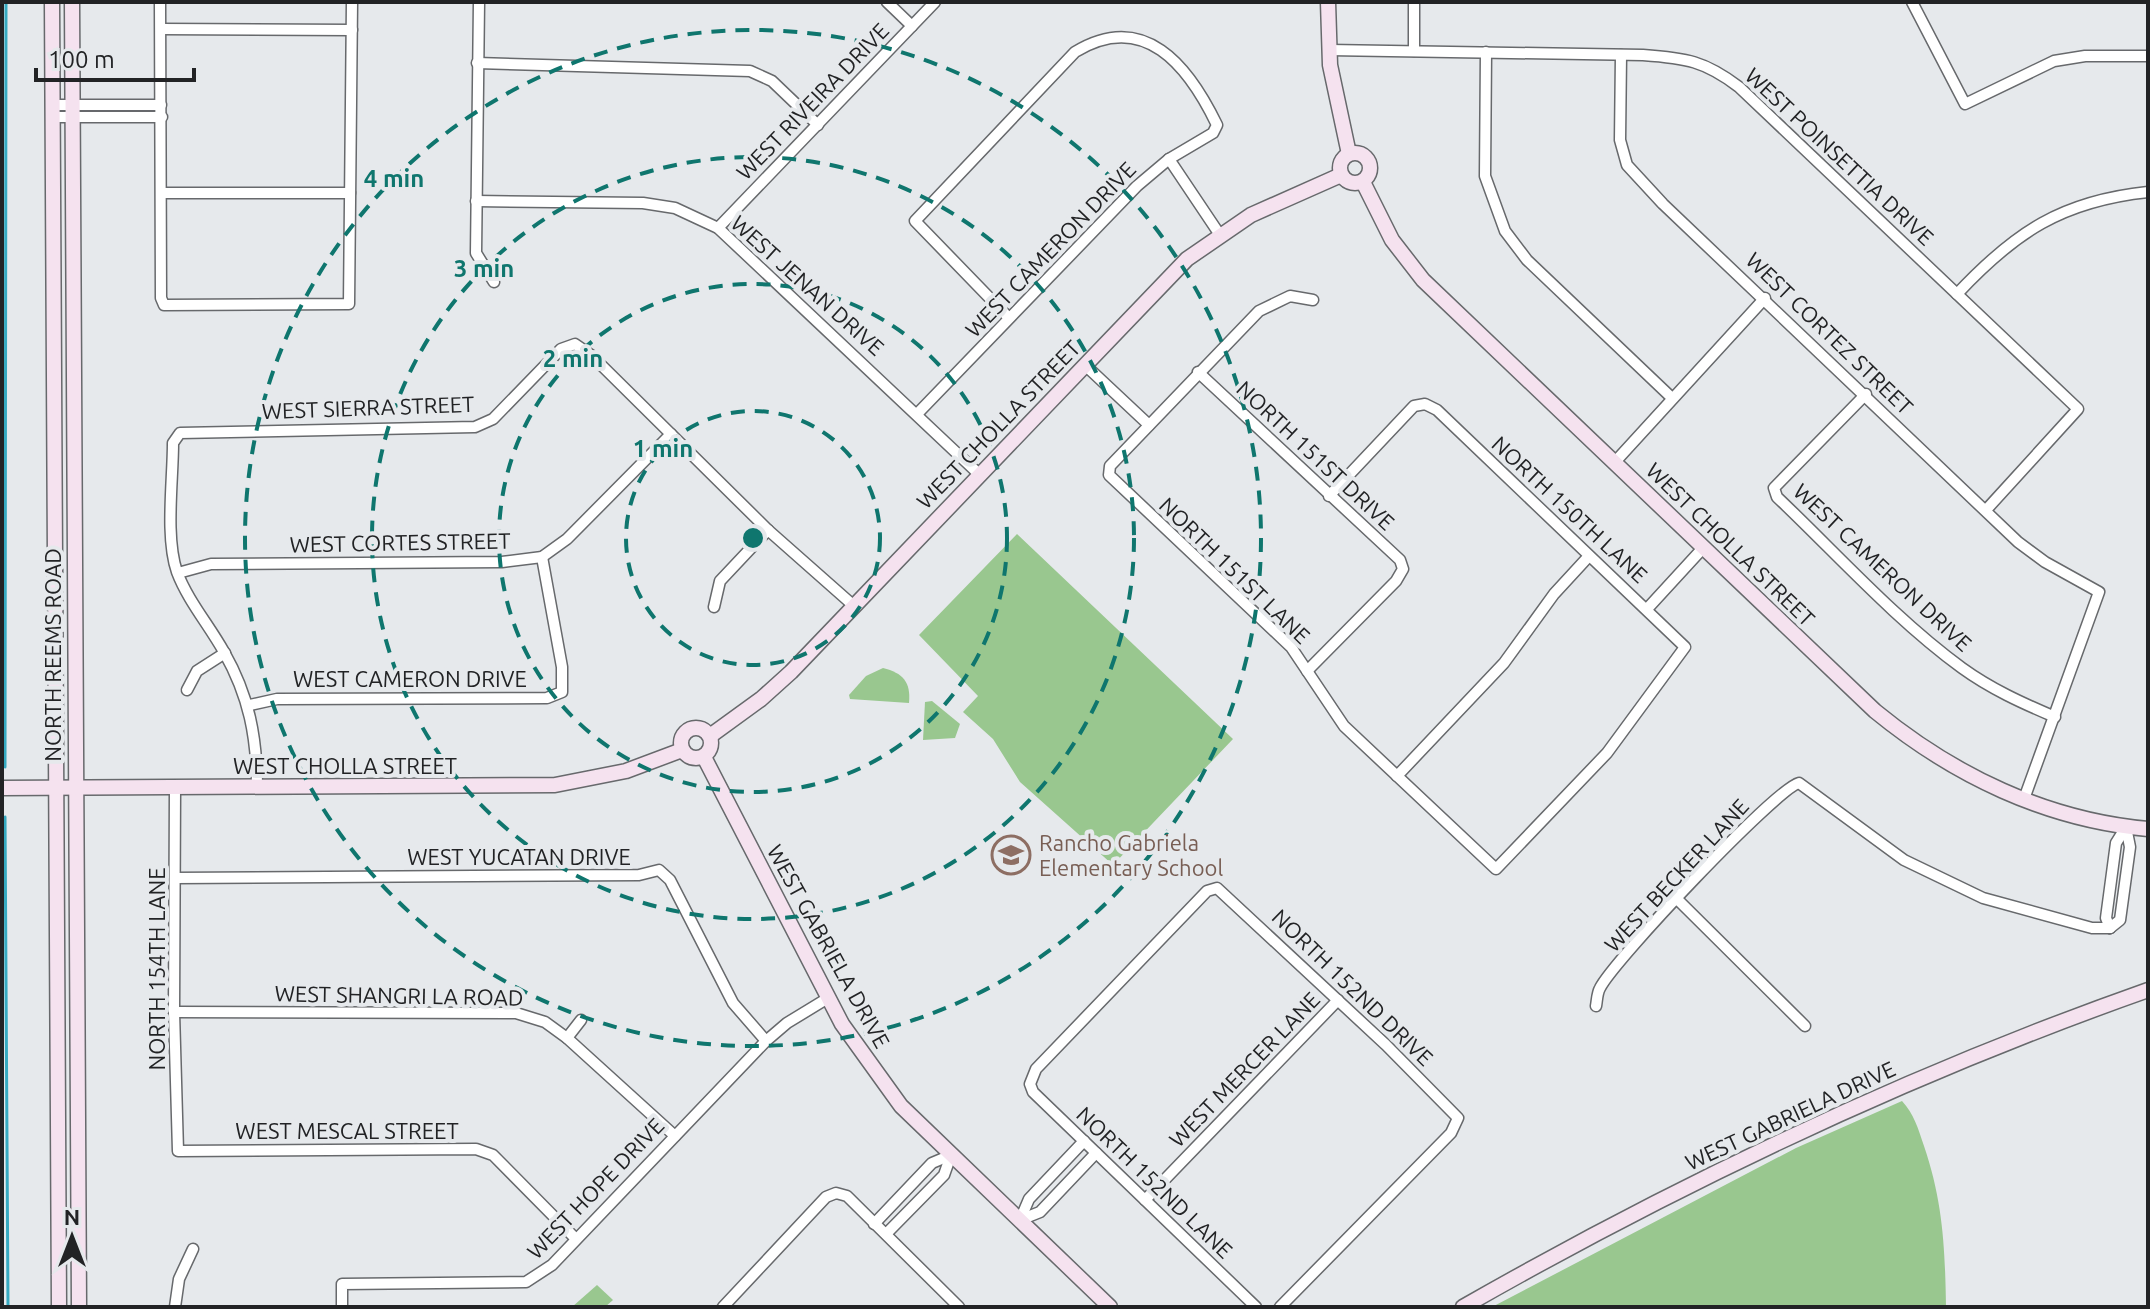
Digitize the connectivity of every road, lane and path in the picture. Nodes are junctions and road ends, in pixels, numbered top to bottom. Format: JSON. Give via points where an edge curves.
{"nodes":[{"id":1,"x":52,"y":2,"type":"edge"},
{"id":2,"x":72,"y":2,"type":"edge"},
{"id":3,"x":160,"y":2,"type":"edge"},
{"id":4,"x":352,"y":2,"type":"edge"},
{"id":5,"x":479,"y":2,"type":"edge"},
{"id":6,"x":887,"y":2,"type":"edge"},
{"id":7,"x":935,"y":2,"type":"edge"},
{"id":8,"x":1328,"y":2,"type":"edge"},
{"id":9,"x":1414,"y":2,"type":"edge"},
{"id":10,"x":1912,"y":2,"type":"edge"},
{"id":11,"x":912,"y":26,"type":"junction"},
{"id":12,"x":161,"y":29,"type":"junction"},
{"id":13,"x":352,"y":30,"type":"junction"},
{"id":14,"x":1329,"y":50,"type":"junction"},
{"id":15,"x":1414,"y":51,"type":"junction"},
{"id":16,"x":1486,"y":52,"type":"junction"},
{"id":17,"x":1621,"y":55,"type":"junction"},
{"id":18,"x":2148,"y":56,"type":"edge"},
{"id":19,"x":477,"y":63,"type":"junction"},
{"id":20,"x":161,"y":105,"type":"junction"},
{"id":21,"x":52,"y":111,"type":"junction"},
{"id":22,"x":72,"y":111,"type":"junction"},
{"id":23,"x":162,"y":117,"type":"junction"},
{"id":24,"x":818,"y":125,"type":"junction"},
{"id":25,"x":1349,"y":154,"type":"junction"},
{"id":26,"x":1169,"y":159,"type":"junction"},
{"id":27,"x":1341,"y":175,"type":"junction"},
{"id":28,"x":1363,"y":182,"type":"junction"},
{"id":29,"x":2148,"y":192,"type":"edge"},
{"id":30,"x":162,"y":193,"type":"junction"},
{"id":31,"x":350,"y":193,"type":"junction"},
{"id":32,"x":476,"y":201,"type":"junction"},
{"id":33,"x":718,"y":228,"type":"junction"},
{"id":34,"x":1220,"y":235,"type":"junction"},
{"id":35,"x":494,"y":282,"type":"dead end"},
{"id":36,"x":1957,"y":294,"type":"junction"},
{"id":37,"x":1765,"y":298,"type":"junction"},
{"id":38,"x":1313,"y":300,"type":"dead end"},
{"id":39,"x":1009,"y":318,"type":"junction"},
{"id":40,"x":1085,"y":365,"type":"junction"},
{"id":41,"x":1198,"y":372,"type":"junction"},
{"id":42,"x":1866,"y":394,"type":"junction"},
{"id":43,"x":1672,"y":398,"type":"junction"},
{"id":44,"x":918,"y":413,"type":"junction"},
{"id":45,"x":1149,"y":425,"type":"junction"},
{"id":46,"x":671,"y":434,"type":"junction"},
{"id":47,"x":1614,"y":463,"type":"junction"},
{"id":48,"x":980,"y":475,"type":"junction"},
{"id":49,"x":1329,"y":496,"type":"junction"},
{"id":50,"x":1986,"y":510,"type":"junction"},
{"id":51,"x":768,"y":530,"type":"junction"},
{"id":52,"x":1703,"y":548,"type":"junction"},
{"id":53,"x":1589,"y":556,"type":"junction"},
{"id":54,"x":542,"y":557,"type":"junction"},
{"id":55,"x":178,"y":573,"type":"junction"},
{"id":56,"x":854,"y":606,"type":"junction"},
{"id":57,"x":714,"y":607,"type":"dead end"},
{"id":58,"x":1647,"y":609,"type":"junction"},
{"id":59,"x":225,"y":653,"type":"junction"},
{"id":60,"x":1307,"y":671,"type":"junction"},
{"id":61,"x":187,"y":690,"type":"dead end"},
{"id":62,"x":250,"y":705,"type":"junction"},
{"id":63,"x":2055,"y":717,"type":"junction"},
{"id":64,"x":710,"y":736,"type":"junction"},
{"id":65,"x":682,"y":750,"type":"junction"},
{"id":66,"x":704,"y":757,"type":"junction"},
{"id":67,"x":1397,"y":776,"type":"junction"},
{"id":68,"x":2,"y":788,"type":"edge"},
{"id":69,"x":54,"y":788,"type":"junction"},
{"id":70,"x":74,"y":788,"type":"junction"},
{"id":71,"x":175,"y":788,"type":"junction"},
{"id":72,"x":257,"y":788,"type":"junction"},
{"id":73,"x":2024,"y":799,"type":"junction"},
{"id":74,"x":2126,"y":827,"type":"junction"},
{"id":75,"x":2148,"y":829,"type":"edge"},
{"id":76,"x":1496,"y":869,"type":"joint"},
{"id":77,"x":175,"y":878,"type":"junction"},
{"id":78,"x":1677,"y":899,"type":"junction"},
{"id":79,"x":2148,"y":990,"type":"edge"},
{"id":80,"x":828,"y":998,"type":"junction"},
{"id":81,"x":1338,"y":1000,"type":"junction"},
{"id":82,"x":1596,"y":1006,"type":"dead end"},
{"id":83,"x":174,"y":1012,"type":"junction"},
{"id":84,"x":581,"y":1020,"type":"dead end"},
{"id":85,"x":1805,"y":1026,"type":"dead end"},
{"id":86,"x":567,"y":1038,"type":"junction"},
{"id":87,"x":766,"y":1041,"type":"junction"},
{"id":88,"x":1030,"y":1084,"type":"joint"},
{"id":89,"x":675,"y":1136,"type":"junction"},
{"id":90,"x":1084,"y":1141,"type":"junction"},
{"id":91,"x":178,"y":1151,"type":"joint"},
{"id":92,"x":1096,"y":1153,"type":"junction"},
{"id":93,"x":951,"y":1155,"type":"junction"},
{"id":94,"x":911,"y":1186,"type":"junction"},
{"id":95,"x":922,"y":1197,"type":"junction"},
{"id":96,"x":1145,"y":1200,"type":"junction"},
{"id":97,"x":1020,"y":1220,"type":"junction"},
{"id":98,"x":874,"y":1224,"type":"junction"},
{"id":99,"x":886,"y":1234,"type":"junction"},
{"id":100,"x":576,"y":1239,"type":"junction"},
{"id":101,"x":193,"y":1249,"type":"dead end"},
{"id":102,"x":59,"y":1307,"type":"edge"},
{"id":103,"x":79,"y":1307,"type":"edge"},
{"id":104,"x":175,"y":1307,"type":"edge"},
{"id":105,"x":342,"y":1307,"type":"edge"},
{"id":106,"x":723,"y":1307,"type":"edge"},
{"id":107,"x":958,"y":1307,"type":"edge"},
{"id":108,"x":1110,"y":1307,"type":"edge"},
{"id":109,"x":1256,"y":1307,"type":"edge"},
{"id":110,"x":1280,"y":1307,"type":"edge"},
{"id":111,"x":1463,"y":1307,"type":"edge"}],
"edges":[{"from":1,"to":21,"type":"street","name":"NORTH REEMS ROAD"},
{"from":2,"to":22,"type":"street","name":"NORTH REEMS ROAD"},
{"from":3,"to":12,"type":"street"},
{"from":4,"to":13,"type":"street"},
{"from":5,"to":19,"type":"street"},
{"from":6,"to":11,"type":"street"},
{"from":7,"to":11,"type":"street","name":"WEST RIVEIRA DRIVE"},
{"from":8,"to":14,"type":"street"},
{"from":9,"to":15,"type":"street"},
{"from":10,"to":18,"type":"street","via":[[1965,104],[2054,61]]},
{"from":11,"to":24,"type":"street","name":"WEST RIVEIRA DRIVE"},
{"from":12,"to":13,"type":"street"},
{"from":12,"to":20,"type":"street"},
{"from":13,"to":31,"type":"street"},
{"from":14,"to":15,"type":"street","name":"WEST POINSETTIA DRIVE"},
{"from":14,"to":25,"type":"street"},
{"from":15,"to":16,"type":"street","name":"WEST POINSETTIA DRIVE"},
{"from":16,"to":17,"type":"street","name":"WEST POINSETTIA DRIVE"},
{"from":16,"to":43,"type":"street","via":[[1485,176],[1505,231],[1527,260]]},
{"from":17,"to":36,"type":"street","name":"WEST POINSETTIA DRIVE","via":[[1684,58],[1713,67]]},
{"from":17,"to":37,"type":"street","name":"WEST CORTEZ STREET","via":[[1620,140],[1627,165]]},
{"from":19,"to":24,"type":"street","via":[[750,71],[772,81]]},
{"from":19,"to":32,"type":"street"},
{"from":20,"to":22,"type":"street"},
{"from":20,"to":23,"type":"street"},
{"from":21,"to":22,"type":"street"},
{"from":21,"to":69,"type":"street","name":"NORTH REEMS ROAD"},
{"from":22,"to":23,"type":"street"},
{"from":22,"to":70,"type":"street","name":"NORTH REEMS ROAD"},
{"from":23,"to":30,"type":"street"},
{"from":24,"to":33,"type":"street","name":"WEST RIVEIRA DRIVE"},
{"from":25,"to":27,"type":"street","via":[[1341,160]]},
{"from":25,"to":28,"type":"street","via":[[1359,153],[1370,164]]},
{"from":26,"to":34,"type":"street"},
{"from":26,"to":39,"type":"street","name":"WEST CAMERON DRIVE"},
{"from":26,"to":39,"type":"street","name":"WEST CAMERON DRIVE","via":[[1213,133],[1217,125],[1174,60],[1155,44],[1124,36],[1075,52],[915,221]]},
{"from":27,"to":28,"type":"street","via":[[1348,182]]},
{"from":27,"to":34,"type":"street","name":"WEST CHOLLA STREET","via":[[1251,215]]},
{"from":28,"to":47,"type":"street","name":"WEST CHOLLA STREET","via":[[1392,240],[1423,280]]},
{"from":29,"to":36,"type":"street","via":[[2110,196],[2041,221],[2011,241]]},
{"from":30,"to":31,"type":"street"},
{"from":30,"to":31,"type":"street","via":[[164,305],[349,304]]},
{"from":32,"to":33,"type":"street","name":"WEST JENAN DRIVE","via":[[643,203],[675,208]]},
{"from":32,"to":35,"type":"street","via":[[476,253]]},
{"from":33,"to":44,"type":"street","name":"WEST JENAN DRIVE"},
{"from":34,"to":40,"type":"street","name":"WEST CHOLLA STREET","via":[[1187,259]]},
{"from":36,"to":50,"type":"street","name":"WEST POINSETTIA DRIVE","via":[[2078,409]]},
{"from":37,"to":42,"type":"street","name":"WEST CORTEZ STREET"},
{"from":37,"to":43,"type":"street"},
{"from":38,"to":41,"type":"street","via":[[1290,296],[1259,311]]},
{"from":39,"to":44,"type":"street","name":"WEST CAMERON DRIVE"},
{"from":40,"to":45,"type":"street"},
{"from":40,"to":48,"type":"street","name":"WEST CHOLLA STREET"},
{"from":41,"to":45,"type":"street"},
{"from":41,"to":49,"type":"street","name":"NORTH 151ST DRIVE"},
{"from":42,"to":50,"type":"street","name":"WEST CORTEZ STREET"},
{"from":42,"to":63,"type":"street","name":"WEST CAMERON DRIVE","via":[[1774,488],[1777,497],[1927,640],[2008,697]]},
{"from":43,"to":47,"type":"street"},
{"from":44,"to":48,"type":"street","name":"WEST JENAN DRIVE"},
{"from":45,"to":60,"type":"street","name":"NORTH 151ST LANE","via":[[1110,466],[1109,475],[1291,647]]},
{"from":46,"to":51,"type":"street"},
{"from":46,"to":54,"type":"street","name":"WEST CORTES STREET","via":[[567,539]]},
{"from":46,"to":55,"type":"street","name":"WEST SIERRA STREET","via":[[575,344],[561,349],[493,419],[475,427],[180,433],[173,443],[171,551]]},
{"from":47,"to":52,"type":"street","name":"WEST CHOLLA STREET"},
{"from":48,"to":56,"type":"street","name":"WEST CHOLLA STREET"},
{"from":49,"to":53,"type":"street","name":"NORTH 150TH LANE","via":[[1414,406],[1425,404]]},
{"from":49,"to":60,"type":"street","name":"NORTH 151ST DRIVE","via":[[1400,560],[1403,569]]},
{"from":50,"to":63,"type":"street","name":"WEST CORTEZ STREET","via":[[2045,562],[2099,592]]},
{"from":51,"to":56,"type":"street"},
{"from":51,"to":57,"type":"street","via":[[720,581]]},
{"from":52,"to":58,"type":"street"},
{"from":52,"to":73,"type":"street","name":"WEST CHOLLA STREET","via":[[1918,746],[1959,771]]},
{"from":53,"to":58,"type":"street","name":"NORTH 150TH LANE"},
{"from":53,"to":67,"type":"street","via":[[1504,663]]},
{"from":54,"to":55,"type":"street","name":"WEST CORTES STREET","via":[[211,564]]},
{"from":54,"to":62,"type":"street","name":"WEST CAMERON DRIVE","via":[[562,692],[547,698],[277,699]]},
{"from":55,"to":59,"type":"street"},
{"from":56,"to":64,"type":"street","name":"WEST CHOLLA STREET","via":[[779,684]]},
{"from":58,"to":76,"type":"street","name":"NORTH 150TH LANE","via":[[1685,647],[1607,753]]},
{"from":59,"to":61,"type":"street","via":[[197,671]]},
{"from":59,"to":62,"type":"street"},
{"from":60,"to":67,"type":"street","name":"NORTH 151ST LANE","via":[[1344,726]]},
{"from":62,"to":72,"type":"street"},
{"from":63,"to":73,"type":"street"},
{"from":64,"to":65,"type":"street","via":[[691,728],[681,740]]},
{"from":64,"to":66,"type":"street","via":[[712,745]]},
{"from":65,"to":66,"type":"street","via":[[689,757]]},
{"from":65,"to":72,"type":"street","name":"WEST CHOLLA STREET","via":[[626,771],[555,785]]},
{"from":66,"to":80,"type":"street","name":"WEST GABRIELA DRIVE"},
{"from":67,"to":76,"type":"street","name":"NORTH 151ST LANE"},
{"from":68,"to":69,"type":"street","name":"WEST CHOLLA STREET"},
{"from":69,"to":70,"type":"street","name":"WEST CHOLLA STREET"},
{"from":69,"to":102,"type":"street","name":"NORTH REEMS ROAD"},
{"from":70,"to":71,"type":"street","name":"WEST CHOLLA STREET"},
{"from":70,"to":103,"type":"street","name":"NORTH REEMS ROAD"},
{"from":71,"to":72,"type":"street","name":"WEST CHOLLA STREET"},
{"from":71,"to":77,"type":"street","name":"NORTH 154TH LANE"},
{"from":73,"to":74,"type":"street","name":"WEST CHOLLA STREET"},
{"from":74,"to":75,"type":"street","name":"WEST CHOLLA STREET"},
{"from":74,"to":78,"type":"street","name":"WEST BECKER LANE","via":[[2116,843],[2106,918],[2110,928],[2092,928],[1983,898],[1904,860],[1799,783],[1757,816]]},
{"from":77,"to":83,"type":"street","name":"NORTH 154TH LANE"},
{"from":77,"to":87,"type":"street","name":"WEST YUCATAN DRIVE","via":[[639,875],[659,870],[670,880],[741,1016]]},
{"from":78,"to":82,"type":"street","name":"WEST BECKER LANE","via":[[1599,989]]},
{"from":78,"to":85,"type":"street"},
{"from":79,"to":111,"type":"street","name":"WEST GABRIELA DRIVE","via":[[1904,1085],[1765,1149]]},
{"from":80,"to":87,"type":"street","name":"WEST HOPE DRIVE"},
{"from":80,"to":93,"type":"street","name":"WEST GABRIELA DRIVE","via":[[886,1089]]},
{"from":81,"to":88,"type":"street","name":"NORTH 152ND DRIVE","via":[[1217,888],[1207,891],[1036,1069]]},
{"from":81,"to":96,"type":"street","name":"WEST MERCER LANE"},
{"from":81,"to":110,"type":"street","name":"NORTH 152ND DRIVE","via":[[1458,1118],[1451,1133]]},
{"from":83,"to":86,"type":"street","name":"WEST SHANGRI LA ROAD","via":[[516,1013],[545,1022]]},
{"from":83,"to":91,"type":"street","name":"NORTH 154TH LANE"},
{"from":84,"to":86,"type":"street"},
{"from":86,"to":89,"type":"street","name":"WEST SHANGRI LA ROAD"},
{"from":87,"to":89,"type":"street","name":"WEST HOPE DRIVE"},
{"from":88,"to":90,"type":"street","name":"NORTH 152ND LANE"},
{"from":89,"to":100,"type":"street","name":"WEST HOPE DRIVE"},
{"from":90,"to":92,"type":"street","name":"NORTH 152ND LANE"},
{"from":90,"to":97,"type":"street","via":[[1029,1199]]},
{"from":91,"to":100,"type":"street","name":"WEST MESCAL STREET","via":[[476,1149],[493,1155]]},
{"from":92,"to":96,"type":"street","name":"NORTH 152ND LANE"},
{"from":92,"to":97,"type":"street","via":[[1040,1212]]},
{"from":93,"to":94,"type":"street","via":[[932,1163]]},
{"from":93,"to":95,"type":"street","via":[[944,1175]]},
{"from":93,"to":97,"type":"street","name":"WEST GABRIELA DRIVE"},
{"from":94,"to":95,"type":"street"},
{"from":94,"to":98,"type":"street"},
{"from":95,"to":99,"type":"street"},
{"from":96,"to":109,"type":"street","name":"NORTH 152ND LANE"},
{"from":97,"to":108,"type":"street","name":"WEST GABRIELA DRIVE"},
{"from":98,"to":99,"type":"street"},
{"from":98,"to":106,"type":"street","via":[[847,1196],[826,1197]]},
{"from":99,"to":107,"type":"street"},
{"from":100,"to":105,"type":"street","name":"WEST HOPE DRIVE","via":[[552,1265],[526,1282],[342,1284]]},
{"from":101,"to":104,"type":"street","via":[[179,1279]]}]}
